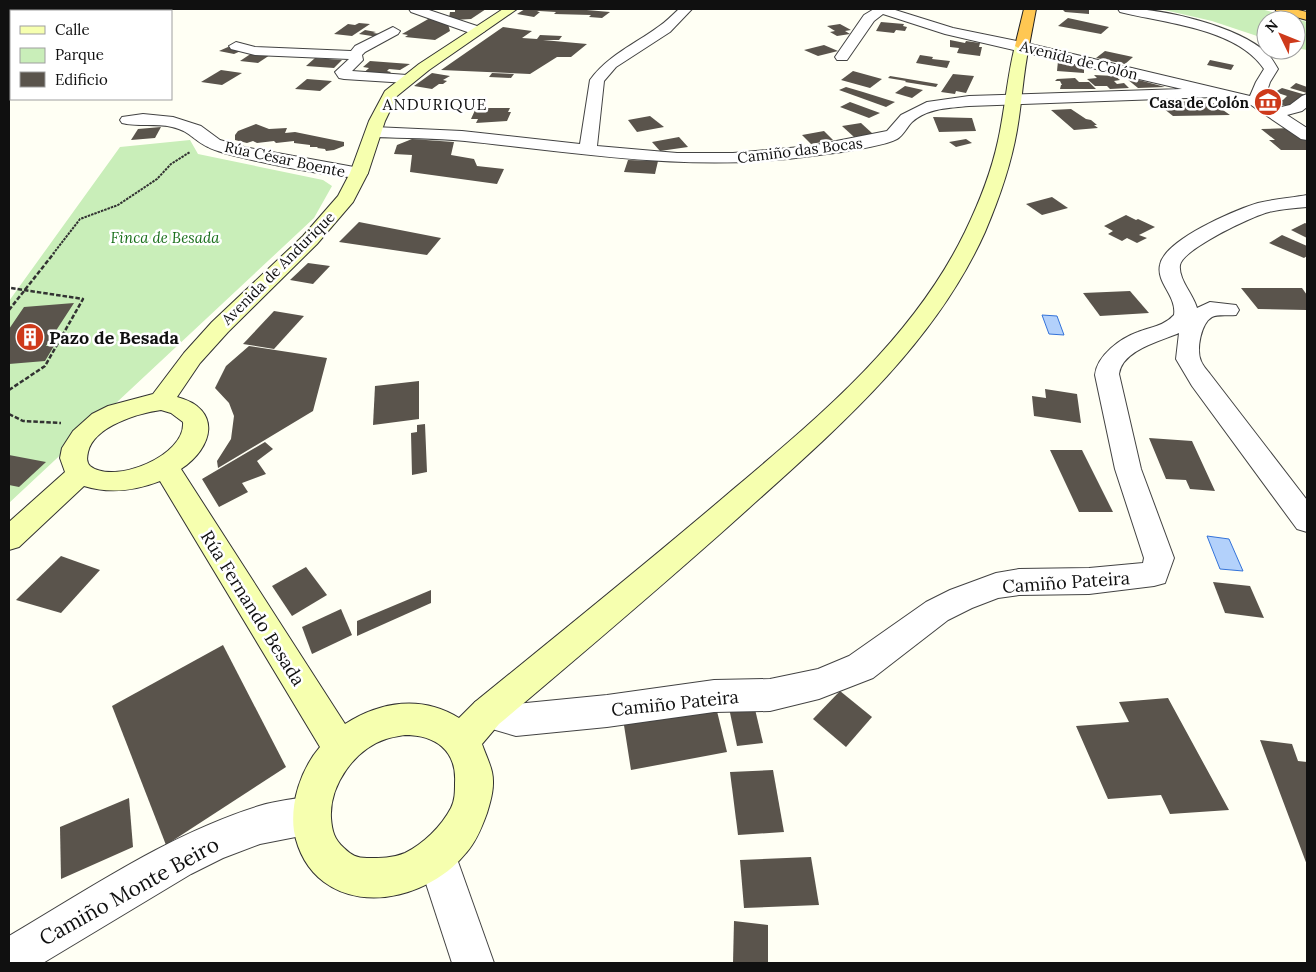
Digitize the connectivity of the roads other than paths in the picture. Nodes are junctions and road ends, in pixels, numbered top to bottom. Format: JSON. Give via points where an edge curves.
{"nodes":[{"id":1,"x":415,"y":9,"type":"edge"},
{"id":2,"x":511,"y":9,"type":"edge"},
{"id":3,"x":686,"y":9,"type":"edge"},
{"id":4,"x":880,"y":9,"type":"edge"},
{"id":5,"x":1030,"y":9,"type":"edge"},
{"id":6,"x":1124,"y":9,"type":"edge"},
{"id":7,"x":1281,"y":9,"type":"edge"},
{"id":8,"x":1294,"y":9,"type":"edge"},
{"id":9,"x":1307,"y":15,"type":"edge"},
{"id":10,"x":393,"y":31,"type":"dead end"},
{"id":11,"x":478,"y":31,"type":"junction"},
{"id":12,"x":236,"y":46,"type":"dead end"},
{"id":13,"x":1022,"y":46,"type":"junction"},
{"id":14,"x":355,"y":55,"type":"junction"},
{"id":15,"x":842,"y":57,"type":"dead end"},
{"id":16,"x":407,"y":79,"type":"junction"},
{"id":17,"x":1215,"y":92,"type":"junction"},
{"id":18,"x":1012,"y":98,"type":"junction"},
{"id":19,"x":1307,"y":98,"type":"edge"},
{"id":20,"x":1256,"y":102,"type":"junction"},
{"id":21,"x":1277,"y":114,"type":"junction"},
{"id":22,"x":128,"y":120,"type":"dead end"},
{"id":23,"x":374,"y":132,"type":"junction"},
{"id":24,"x":1307,"y":135,"type":"edge"},
{"id":25,"x":588,"y":150,"type":"junction"},
{"id":26,"x":359,"y":173,"type":"junction"},
{"id":27,"x":1307,"y":201,"type":"edge"},
{"id":28,"x":1228,"y":310,"type":"dead end"},
{"id":29,"x":161,"y":402,"type":"junction"},
{"id":30,"x":165,"y":467,"type":"junction"},
{"id":31,"x":80,"y":474,"type":"junction"},
{"id":32,"x":1307,"y":521,"type":"edge"},
{"id":33,"x":9,"y":539,"type":"edge"},
{"id":34,"x":487,"y":713,"type":"junction"},
{"id":35,"x":461,"y":741,"type":"junction"},
{"id":36,"x":341,"y":749,"type":"junction"},
{"id":37,"x":310,"y":815,"type":"junction"},
{"id":38,"x":437,"y":856,"type":"junction"},
{"id":39,"x":9,"y":960,"type":"edge"},
{"id":40,"x":473,"y":963,"type":"edge"}],
"edges":[{"from":1,"to":11,"type":"street"},
{"from":2,"to":11,"type":"main road","name":"Avenida de Andurique"},
{"from":3,"to":25,"type":"street","via":[[665,29],[611,64],[597,80]]},
{"from":4,"to":13,"type":"street","name":"Avenida de Colón","via":[[950,32]]},
{"from":4,"to":15,"type":"street","via":[[868,18]]},
{"from":5,"to":13,"type":"highway"},
{"from":6,"to":20,"type":"street","via":[[1162,15],[1249,46],[1269,64],[1270,69]]},
{"from":7,"to":9,"type":"highway"},
{"from":8,"to":9,"type":"highway"},
{"from":10,"to":14,"type":"street"},
{"from":11,"to":16,"type":"main road","name":"Avenida de Andurique"},
{"from":12,"to":14,"type":"street","via":[[255,51]]},
{"from":13,"to":17,"type":"street","name":"Avenida de Colón"},
{"from":13,"to":18,"type":"main road"},
{"from":14,"to":16,"type":"street","via":[[356,60],[342,72],[344,75]]},
{"from":16,"to":23,"type":"main road","name":"Avenida de Andurique","via":[[390,94]]},
{"from":17,"to":18,"type":"street","name":"Camiño das Bocas"},
{"from":17,"to":20,"type":"street","name":"Avenida de Colón"},
{"from":18,"to":25,"type":"street","name":"Camiño das Bocas","via":[[927,107],[907,118],[894,135],[811,151],[733,158],[677,158]]},
{"from":18,"to":34,"type":"main road","via":[[1009,131],[996,181],[974,235],[928,313],[801,446],[682,551]]},
{"from":19,"to":21,"type":"street","via":[[1296,108]]},
{"from":20,"to":21,"type":"street","name":"Avenida de Colón"},
{"from":21,"to":24,"type":"street"},
{"from":22,"to":26,"type":"street","name":"Rúa César Boente","via":[[160,119],[195,129],[214,144]]},
{"from":23,"to":25,"type":"street","name":"Camiño das Bocas","via":[[462,136]]},
{"from":23,"to":26,"type":"main road","name":"Avenida de Andurique"},
{"from":26,"to":29,"type":"main road","name":"Avenida de Andurique","via":[[346,198],[330,218],[220,327],[192,358]]},
{"from":27,"to":34,"type":"street","name":"Camiño Pateira","via":[[1264,207],[1245,214],[1181,249],[1172,257],[1170,268],[1174,286],[1186,303],[1185,316],[1178,324],[1141,338],[1110,362],[1106,375],[1128,469],[1159,558],[1154,574],[996,586],[937,611],[860,667],[819,684],[770,695],[714,696],[516,720]]},
{"from":28,"to":32,"type":"street","via":[[1210,309],[1196,318],[1188,337],[1188,359]]},
{"from":29,"to":30,"type":"main road","via":[[189,410],[196,419],[197,430],[186,449]]},
{"from":29,"to":31,"type":"main road","via":[[126,408],[94,425],[74,451],[73,464]]},
{"from":30,"to":31,"type":"main road","via":[[133,479],[108,482]]},
{"from":30,"to":36,"type":"main road","name":"Rúa Fernando Besada"},
{"from":31,"to":33,"type":"main road"},
{"from":34,"to":35,"type":"main road"},
{"from":35,"to":36,"type":"main road","via":[[446,728],[427,720],[405,719],[382,724]]},
{"from":35,"to":38,"type":"main road","via":[[472,760],[476,784],[471,810],[458,835]]},
{"from":36,"to":37,"type":"main road","via":[[322,773]]},
{"from":37,"to":38,"type":"main road","via":[[315,841],[324,856],[351,877],[380,880],[409,873]]},
{"from":37,"to":39,"type":"street","name":"Camiño Monte Beiro","via":[[260,825],[214,842],[177,860]]},
{"from":38,"to":40,"type":"street"}]}
